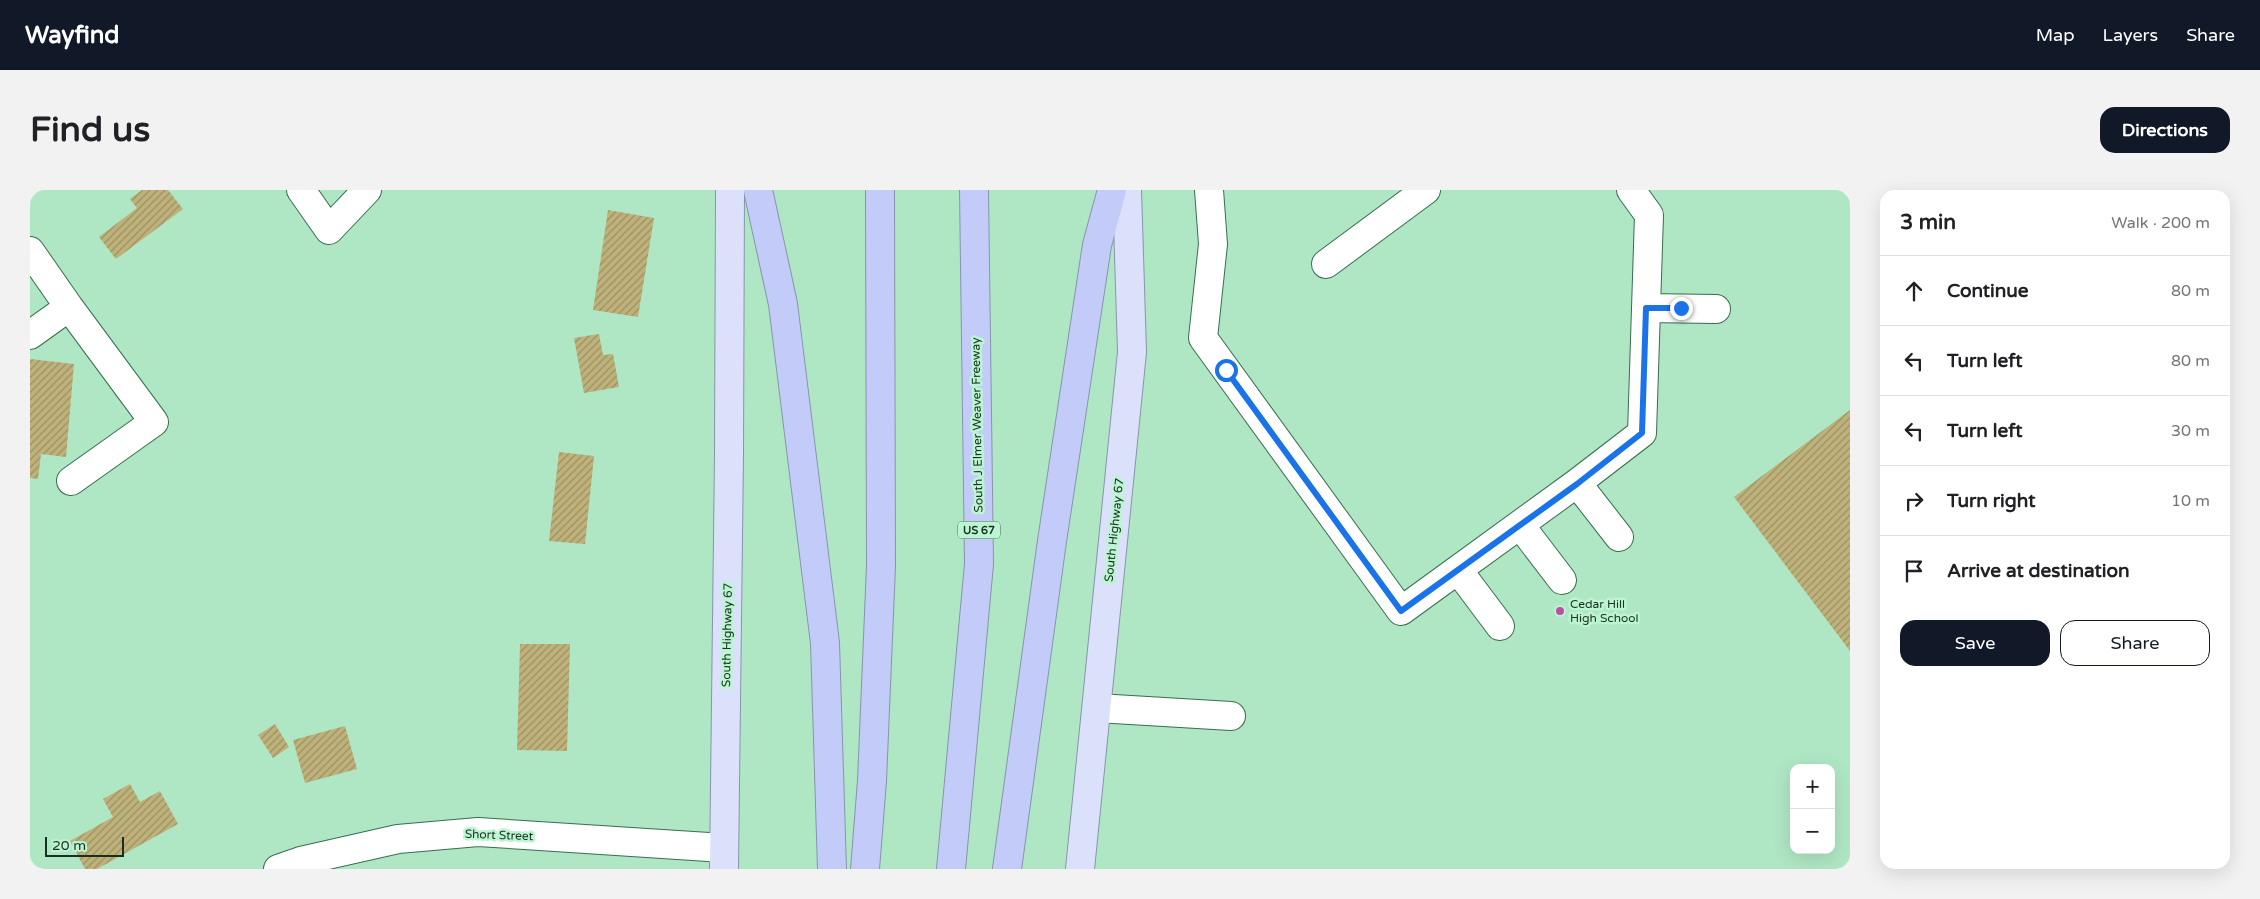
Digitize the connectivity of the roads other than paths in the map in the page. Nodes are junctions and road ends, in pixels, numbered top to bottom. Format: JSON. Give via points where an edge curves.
{"nodes":[{"id":1,"x":301,"y":190,"type":"edge"},
{"id":2,"x":367,"y":190,"type":"edge"},
{"id":3,"x":730,"y":190,"type":"edge"},
{"id":4,"x":758,"y":190,"type":"edge"},
{"id":5,"x":880,"y":190,"type":"edge"},
{"id":6,"x":974,"y":190,"type":"edge"},
{"id":7,"x":1112,"y":190,"type":"edge"},
{"id":8,"x":1127,"y":190,"type":"edge"},
{"id":9,"x":1209,"y":190,"type":"edge"},
{"id":10,"x":1426,"y":190,"type":"edge"},
{"id":11,"x":1631,"y":190,"type":"edge"},
{"id":12,"x":30,"y":250,"type":"edge"},
{"id":13,"x":1326,"y":264,"type":"dead end"},
{"id":14,"x":69,"y":307,"type":"junction"},
{"id":15,"x":1646,"y":308,"type":"junction"},
{"id":16,"x":1716,"y":309,"type":"dead end"},
{"id":17,"x":30,"y":335,"type":"edge"},
{"id":18,"x":71,"y":481,"type":"dead end"},
{"id":19,"x":1577,"y":484,"type":"junction"},
{"id":20,"x":1520,"y":525,"type":"junction"},
{"id":21,"x":1619,"y":536,"type":"dead end"},
{"id":22,"x":1458,"y":570,"type":"junction"},
{"id":23,"x":1562,"y":580,"type":"dead end"},
{"id":24,"x":1500,"y":626,"type":"dead end"},
{"id":25,"x":1097,"y":708,"type":"junction"},
{"id":26,"x":1231,"y":716,"type":"dead end"},
{"id":27,"x":724,"y":859,"type":"edge"},
{"id":28,"x":278,"y":869,"type":"edge"},
{"id":29,"x":832,"y":869,"type":"edge"},
{"id":30,"x":865,"y":869,"type":"edge"},
{"id":31,"x":951,"y":869,"type":"edge"},
{"id":32,"x":1007,"y":869,"type":"edge"},
{"id":33,"x":1080,"y":869,"type":"edge"}],
"edges":[{"from":1,"to":2,"type":"street","via":[[330,230]]},
{"from":3,"to":27,"type":"main road","name":"South Highway 67"},
{"from":4,"to":29,"type":"highway","via":[[783,304],[825,643]]},
{"from":5,"to":30,"type":"highway","via":[[881,566]]},
{"from":6,"to":31,"type":"highway","name":"South J Elmer Weaver Freeway","number":"US 67","via":[[979,564]]},
{"from":7,"to":32,"type":"highway","via":[[1097,245]]},
{"from":8,"to":25,"type":"main road","name":"South Highway 67","via":[[1132,352]]},
{"from":9,"to":22,"type":"street","via":[[1213,244],[1202,338],[1401,611]]},
{"from":10,"to":13,"type":"street"},
{"from":11,"to":15,"type":"street","via":[[1650,215]]},
{"from":12,"to":14,"type":"street"},
{"from":14,"to":17,"type":"street"},
{"from":14,"to":18,"type":"street","via":[[154,422]]},
{"from":15,"to":16,"type":"street"},
{"from":15,"to":19,"type":"street","via":[[1642,433]]},
{"from":19,"to":20,"type":"street"},
{"from":19,"to":21,"type":"street"},
{"from":20,"to":22,"type":"street"},
{"from":20,"to":23,"type":"street"},
{"from":22,"to":24,"type":"street"},
{"from":25,"to":26,"type":"street"},
{"from":25,"to":33,"type":"main road","name":"South Highway 67"},
{"from":27,"to":28,"type":"street","name":"Short Street","via":[[478,832],[398,839]]}]}
